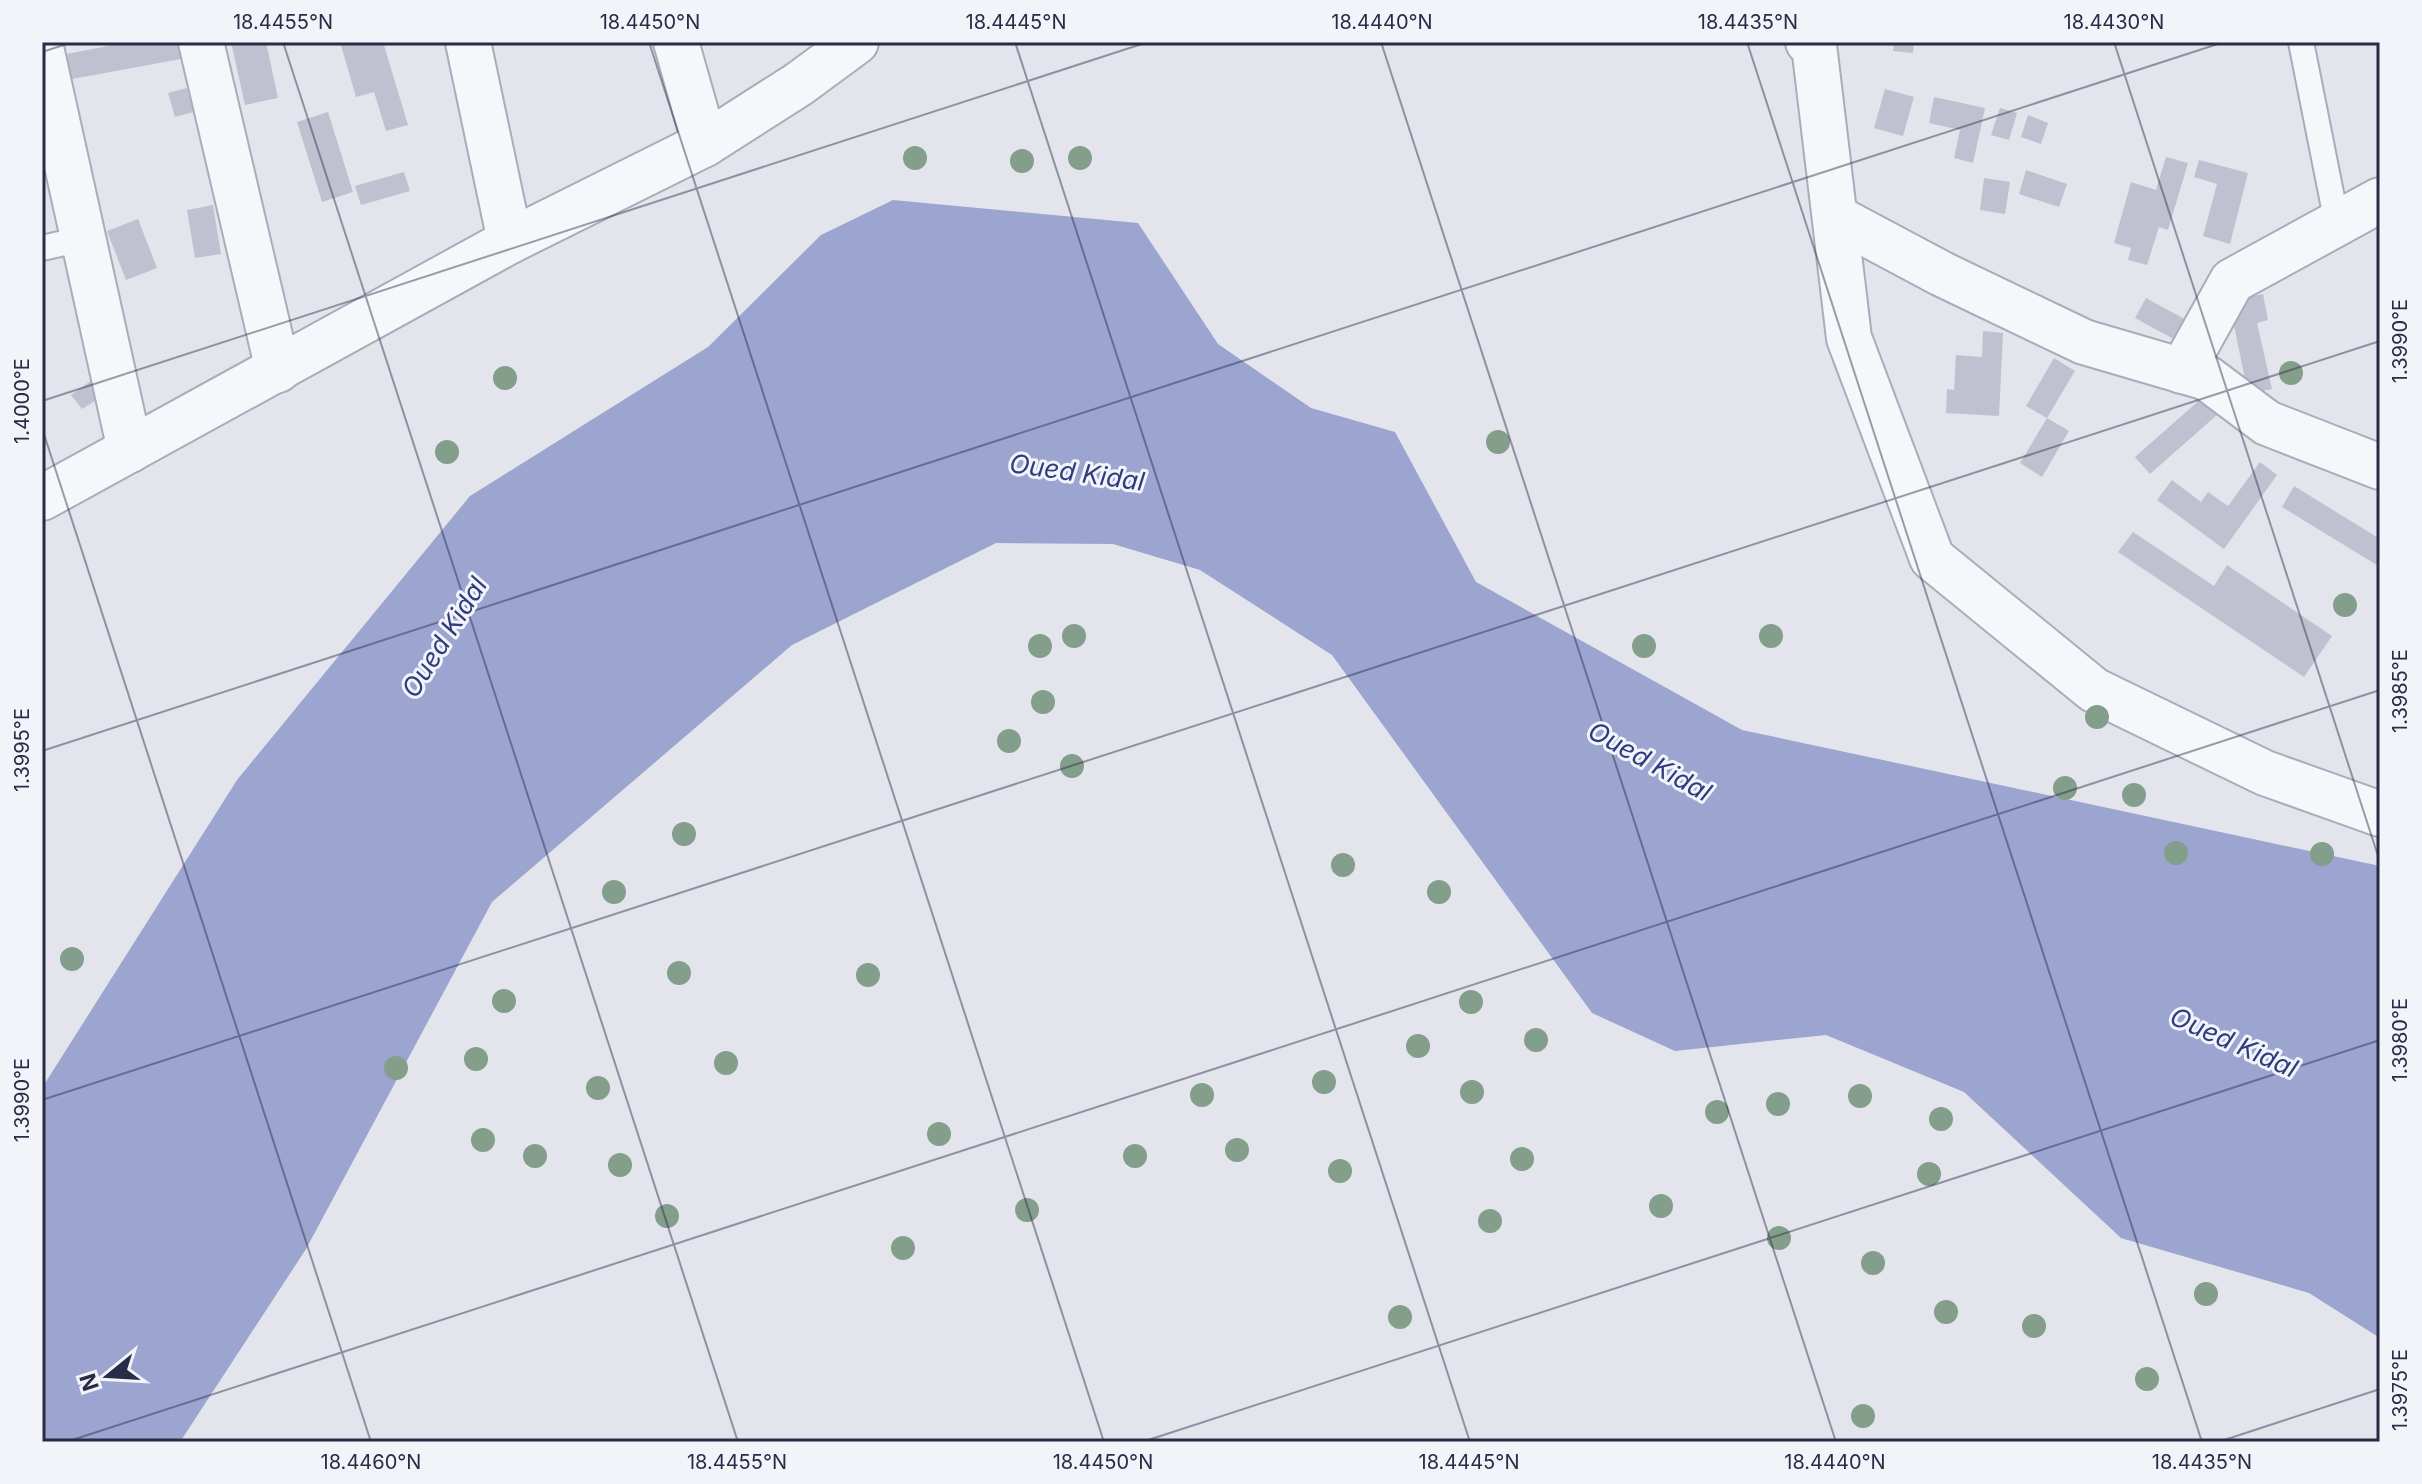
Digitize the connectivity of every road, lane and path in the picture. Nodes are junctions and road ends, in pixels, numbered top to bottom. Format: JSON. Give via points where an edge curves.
{"nodes":[{"id":1,"x":201,"y":42,"type":"edge"},
{"id":2,"x":468,"y":42,"type":"edge"},
{"id":3,"x":676,"y":42,"type":"edge"},
{"id":4,"x":856,"y":42,"type":"edge"},
{"id":5,"x":2301,"y":42,"type":"edge"},
{"id":6,"x":1812,"y":43,"type":"edge"},
{"id":7,"x":45,"y":75,"type":"edge"},
{"id":8,"x":705,"y":144,"type":"junction"},
{"id":9,"x":2380,"y":200,"type":"edge"},
{"id":10,"x":1835,"y":217,"type":"junction"},
{"id":11,"x":2337,"y":223,"type":"junction"},
{"id":12,"x":510,"y":241,"type":"junction"},
{"id":13,"x":62,"y":243,"type":"edge"},
{"id":14,"x":278,"y":370,"type":"junction"},
{"id":15,"x":2182,"y":371,"type":"junction"},
{"id":16,"x":130,"y":450,"type":"junction"},
{"id":17,"x":2380,"y":467,"type":"edge"},
{"id":18,"x":42,"y":498,"type":"edge"},
{"id":19,"x":2380,"y":814,"type":"edge"}],
"edges":[{"from":1,"to":14,"type":"street"},
{"from":2,"to":12,"type":"street"},
{"from":3,"to":8,"type":"street"},
{"from":4,"to":8,"type":"street"},
{"from":5,"to":11,"type":"lane"},
{"from":6,"to":10,"type":"street"},
{"from":7,"to":13,"type":"street"},
{"from":8,"to":12,"type":"street"},
{"from":9,"to":11,"type":"street"},
{"from":10,"to":15,"type":"street","via":[[2084,342]]},
{"from":10,"to":19,"type":"street","via":[[1849,338],[1932,558],[2094,690],[2265,773]]},
{"from":11,"to":15,"type":"street","via":[[2232,281]]},
{"from":12,"to":14,"type":"street"},
{"from":13,"to":16,"type":"street"},
{"from":14,"to":16,"type":"street"},
{"from":15,"to":17,"type":"street","via":[[2207,378],[2267,423]]},
{"from":16,"to":18,"type":"street"}]}
